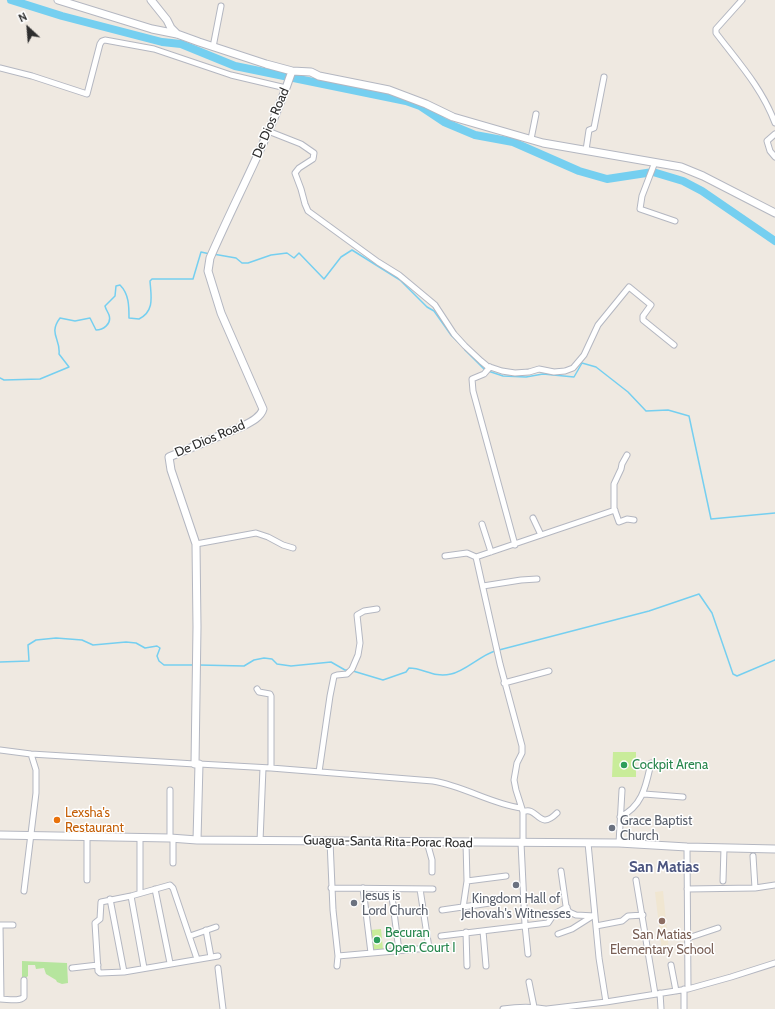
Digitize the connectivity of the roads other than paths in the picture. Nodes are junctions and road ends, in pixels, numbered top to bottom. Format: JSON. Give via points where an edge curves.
{"nodes":[{"id":1,"x":58,"y":0,"type":"edge"},
{"id":2,"x":151,"y":0,"type":"edge"},
{"id":3,"x":742,"y":0,"type":"edge"},
{"id":4,"x":221,"y":6,"type":"dead end"},
{"id":5,"x":177,"y":34,"type":"junction"},
{"id":6,"x":213,"y":47,"type":"junction"},
{"id":7,"x":0,"y":68,"type":"edge"},
{"id":8,"x":292,"y":73,"type":"junction"},
{"id":9,"x":604,"y":77,"type":"dead end"},
{"id":10,"x":287,"y":85,"type":"junction"},
{"id":11,"x":536,"y":114,"type":"dead end"},
{"id":12,"x":775,"y":123,"type":"edge"},
{"id":13,"x":268,"y":131,"type":"junction"},
{"id":14,"x":775,"y":134,"type":"edge"},
{"id":15,"x":531,"y":139,"type":"junction"},
{"id":16,"x":586,"y":150,"type":"junction"},
{"id":17,"x":775,"y":157,"type":"edge"},
{"id":18,"x":654,"y":164,"type":"junction"},
{"id":19,"x":775,"y":213,"type":"edge"},
{"id":20,"x":675,"y":221,"type":"dead end"},
{"id":21,"x":674,"y":345,"type":"dead end"},
{"id":22,"x":489,"y":368,"type":"junction"},
{"id":23,"x":627,"y":455,"type":"dead end"},
{"id":24,"x":615,"y":510,"type":"junction"},
{"id":25,"x":533,"y":518,"type":"dead end"},
{"id":26,"x":634,"y":520,"type":"dead end"},
{"id":27,"x":482,"y":524,"type":"dead end"},
{"id":28,"x":541,"y":535,"type":"junction"},
{"id":29,"x":196,"y":544,"type":"junction"},
{"id":30,"x":515,"y":545,"type":"junction"},
{"id":31,"x":293,"y":548,"type":"dead end"},
{"id":32,"x":490,"y":552,"type":"junction"},
{"id":33,"x":445,"y":556,"type":"dead end"},
{"id":34,"x":476,"y":557,"type":"junction"},
{"id":35,"x":537,"y":579,"type":"dead end"},
{"id":36,"x":483,"y":586,"type":"junction"},
{"id":37,"x":377,"y":608,"type":"dead end"},
{"id":38,"x":549,"y":671,"type":"dead end"},
{"id":39,"x":504,"y":683,"type":"junction"},
{"id":40,"x":257,"y":689,"type":"dead end"},
{"id":41,"x":0,"y":750,"type":"edge"},
{"id":42,"x":31,"y":754,"type":"junction"},
{"id":43,"x":651,"y":763,"type":"dead end"},
{"id":44,"x":197,"y":764,"type":"junction"},
{"id":45,"x":263,"y":768,"type":"junction"},
{"id":46,"x":271,"y":768,"type":"junction"},
{"id":47,"x":319,"y":772,"type":"junction"},
{"id":48,"x":170,"y":790,"type":"dead end"},
{"id":49,"x":622,"y":790,"type":"dead end"},
{"id":50,"x":644,"y":794,"type":"junction"},
{"id":51,"x":683,"y":796,"type":"dead end"},
{"id":52,"x":522,"y":810,"type":"junction"},
{"id":53,"x":557,"y":813,"type":"dead end"},
{"id":54,"x":620,"y":817,"type":"junction"},
{"id":55,"x":0,"y":835,"type":"edge"},
{"id":56,"x":31,"y":835,"type":"junction"},
{"id":57,"x":87,"y":837,"type":"junction"},
{"id":58,"x":140,"y":838,"type":"junction"},
{"id":59,"x":172,"y":838,"type":"junction"},
{"id":60,"x":197,"y":840,"type":"junction"},
{"id":61,"x":260,"y":841,"type":"junction"},
{"id":62,"x":330,"y":841,"type":"junction"},
{"id":63,"x":427,"y":842,"type":"junction"},
{"id":64,"x":466,"y":843,"type":"junction"},
{"id":65,"x":522,"y":843,"type":"junction"},
{"id":66,"x":588,"y":843,"type":"junction"},
{"id":67,"x":619,"y":843,"type":"junction"},
{"id":68,"x":687,"y":847,"type":"junction"},
{"id":69,"x":724,"y":848,"type":"junction"},
{"id":70,"x":775,"y":849,"type":"edge"},
{"id":71,"x":753,"y":856,"type":"dead end"},
{"id":72,"x":173,"y":862,"type":"dead end"},
{"id":73,"x":561,"y":871,"type":"dead end"},
{"id":74,"x":432,"y":872,"type":"dead end"},
{"id":75,"x":506,"y":876,"type":"dead end"},
{"id":76,"x":87,"y":880,"type":"dead end"},
{"id":77,"x":636,"y":880,"type":"dead end"},
{"id":78,"x":467,"y":881,"type":"junction"},
{"id":79,"x":723,"y":881,"type":"dead end"},
{"id":80,"x":775,"y":885,"type":"edge"},
{"id":81,"x":332,"y":888,"type":"junction"},
{"id":82,"x":363,"y":888,"type":"junction"},
{"id":83,"x":755,"y":888,"type":"junction"},
{"id":84,"x":155,"y":889,"type":"junction"},
{"id":85,"x":390,"y":889,"type":"junction"},
{"id":86,"x":433,"y":889,"type":"dead end"},
{"id":87,"x":687,"y":889,"type":"junction"},
{"id":88,"x":420,"y":890,"type":"junction"},
{"id":89,"x":24,"y":891,"type":"dead end"},
{"id":90,"x":140,"y":893,"type":"junction"},
{"id":91,"x":131,"y":896,"type":"junction"},
{"id":92,"x":110,"y":899,"type":"junction"},
{"id":93,"x":490,"y":903,"type":"dead end"},
{"id":94,"x":567,"y":907,"type":"junction"},
{"id":95,"x":463,"y":908,"type":"junction"},
{"id":96,"x":442,"y":910,"type":"dead end"},
{"id":97,"x":643,"y":915,"type":"junction"},
{"id":98,"x":593,"y":916,"type":"junction"},
{"id":99,"x":0,"y":925,"type":"edge"},
{"id":100,"x":13,"y":925,"type":"dead end"},
{"id":101,"x":525,"y":926,"type":"junction"},
{"id":102,"x":596,"y":926,"type":"junction"},
{"id":103,"x":216,"y":927,"type":"dead end"},
{"id":104,"x":718,"y":928,"type":"dead end"},
{"id":105,"x":206,"y":930,"type":"junction"},
{"id":106,"x":483,"y":931,"type":"junction"},
{"id":107,"x":466,"y":932,"type":"junction"},
{"id":108,"x":558,"y":934,"type":"dead end"},
{"id":109,"x":190,"y":936,"type":"junction"},
{"id":110,"x":441,"y":936,"type":"dead end"},
{"id":111,"x":688,"y":938,"type":"junction"},
{"id":112,"x":398,"y":951,"type":"junction"},
{"id":113,"x":371,"y":953,"type":"junction"},
{"id":114,"x":528,"y":954,"type":"dead end"},
{"id":115,"x":218,"y":956,"type":"dead end"},
{"id":116,"x":338,"y":956,"type":"junction"},
{"id":117,"x":211,"y":957,"type":"junction"},
{"id":118,"x":197,"y":959,"type":"junction"},
{"id":119,"x":170,"y":963,"type":"junction"},
{"id":120,"x":775,"y":963,"type":"edge"},
{"id":121,"x":98,"y":965,"type":"junction"},
{"id":122,"x":671,"y":965,"type":"dead end"},
{"id":123,"x":338,"y":966,"type":"dead end"},
{"id":124,"x":467,"y":966,"type":"dead end"},
{"id":125,"x":486,"y":966,"type":"dead end"},
{"id":126,"x":72,"y":968,"type":"dead end"},
{"id":127,"x":144,"y":968,"type":"junction"},
{"id":128,"x":218,"y":968,"type":"dead end"},
{"id":129,"x":0,"y":971,"type":"edge"},
{"id":130,"x":124,"y":972,"type":"junction"},
{"id":131,"x":24,"y":980,"type":"dead end"},
{"id":132,"x":529,"y":982,"type":"dead end"},
{"id":133,"x":686,"y":989,"type":"junction"},
{"id":134,"x":676,"y":991,"type":"junction"},
{"id":135,"x":658,"y":994,"type":"junction"},
{"id":136,"x":1,"y":999,"type":"edge"},
{"id":137,"x":606,"y":1002,"type":"junction"},
{"id":138,"x":534,"y":1007,"type":"junction"},
{"id":139,"x":581,"y":1007,"type":"edge"},
{"id":140,"x":223,"y":1009,"type":"edge"},
{"id":141,"x":504,"y":1009,"type":"edge"},
{"id":142,"x":546,"y":1009,"type":"edge"},
{"id":143,"x":553,"y":1009,"type":"edge"},
{"id":144,"x":661,"y":1009,"type":"edge"},
{"id":145,"x":684,"y":1009,"type":"edge"}],
"edges":[{"from":1,"to":5,"type":"street","via":[[152,29]]},
{"from":2,"to":5,"type":"street"},
{"from":3,"to":12,"type":"street","via":[[716,29],[716,33],[758,87]]},
{"from":4,"to":6,"type":"street"},
{"from":5,"to":6,"type":"street"},
{"from":6,"to":8,"type":"street"},
{"from":7,"to":10,"type":"street","via":[[87,94],[100,44],[105,40],[154,49],[231,75]]},
{"from":8,"to":10,"type":"street","name":"De Dios Road"},
{"from":8,"to":15,"type":"street","via":[[311,72],[319,76],[389,90],[453,117]]},
{"from":9,"to":16,"type":"street","via":[[594,128],[589,130]]},
{"from":10,"to":13,"type":"street","name":"De Dios Road"},
{"from":11,"to":15,"type":"street"},
{"from":13,"to":22,"type":"street","via":[[301,144],[314,153],[313,158],[295,173],[308,211],[395,272],[435,305],[454,334]]},
{"from":13,"to":29,"type":"street","name":"De Dios Road","via":[[213,249],[208,271],[221,313],[263,409],[257,417],[243,426],[169,457],[170,470]]},
{"from":14,"to":17,"type":"street","via":[[768,141],[770,151]]},
{"from":15,"to":16,"type":"street"},
{"from":16,"to":18,"type":"street"},
{"from":18,"to":19,"type":"street","via":[[681,167]]},
{"from":18,"to":20,"type":"street","via":[[640,209]]},
{"from":21,"to":22,"type":"street","via":[[643,320],[651,305],[629,287],[598,325],[584,355],[570,370],[554,372],[539,369],[514,373]]},
{"from":22,"to":30,"type":"street","via":[[484,374],[473,378],[473,391]]},
{"from":23,"to":24,"type":"street","via":[[614,484]]},
{"from":24,"to":26,"type":"street","via":[[619,522]]},
{"from":24,"to":28,"type":"street"},
{"from":25,"to":28,"type":"street"},
{"from":27,"to":32,"type":"street"},
{"from":28,"to":30,"type":"street"},
{"from":29,"to":31,"type":"street","via":[[256,533]]},
{"from":29,"to":44,"type":"street","name":"De Dios Road"},
{"from":30,"to":32,"type":"street"},
{"from":32,"to":34,"type":"street"},
{"from":33,"to":34,"type":"street","via":[[468,553]]},
{"from":34,"to":36,"type":"street"},
{"from":35,"to":36,"type":"street"},
{"from":36,"to":39,"type":"street"},
{"from":37,"to":47,"type":"street","via":[[357,615],[360,643],[358,655],[351,670],[347,674],[334,676],[332,681]]},
{"from":38,"to":39,"type":"street"},
{"from":39,"to":52,"type":"street","via":[[522,746],[514,780]]},
{"from":40,"to":46,"type":"street","via":[[258,692],[271,696]]},
{"from":41,"to":42,"type":"street"},
{"from":42,"to":44,"type":"street"},
{"from":42,"to":56,"type":"street","via":[[36,778]]},
{"from":43,"to":50,"type":"street"},
{"from":44,"to":45,"type":"street"},
{"from":44,"to":60,"type":"street","name":"De Dios Road"},
{"from":45,"to":46,"type":"street"},
{"from":45,"to":61,"type":"street"},
{"from":46,"to":47,"type":"street"},
{"from":47,"to":52,"type":"street","via":[[445,783]]},
{"from":48,"to":59,"type":"street"},
{"from":49,"to":54,"type":"street"},
{"from":50,"to":51,"type":"street"},
{"from":50,"to":54,"type":"street"},
{"from":52,"to":53,"type":"street","via":[[534,812],[545,820],[549,820]]},
{"from":52,"to":65,"type":"street"},
{"from":54,"to":67,"type":"street"},
{"from":55,"to":56,"type":"street","name":"Guagua-Santa Rita-Porac Road"},
{"from":56,"to":57,"type":"street","name":"Guagua-Santa Rita-Porac Road"},
{"from":56,"to":89,"type":"street"},
{"from":57,"to":58,"type":"street","name":"Guagua-Santa Rita-Porac Road"},
{"from":57,"to":76,"type":"street"},
{"from":58,"to":59,"type":"street","name":"Guagua-Santa Rita-Porac Road"},
{"from":58,"to":90,"type":"street"},
{"from":59,"to":60,"type":"street","name":"Guagua-Santa Rita-Porac Road"},
{"from":59,"to":72,"type":"street"},
{"from":60,"to":61,"type":"street","name":"Guagua-Santa Rita-Porac Road"},
{"from":61,"to":62,"type":"street","name":"Guagua-Santa Rita-Porac Road"},
{"from":62,"to":63,"type":"street","name":"Guagua-Santa Rita-Porac Road"},
{"from":62,"to":81,"type":"street"},
{"from":63,"to":64,"type":"street","name":"Guagua-Santa Rita-Porac Road"},
{"from":63,"to":74,"type":"street"},
{"from":64,"to":65,"type":"street","name":"Guagua-Santa Rita-Porac Road"},
{"from":64,"to":78,"type":"street"},
{"from":65,"to":66,"type":"street","name":"Guagua-Santa Rita-Porac Road"},
{"from":65,"to":101,"type":"street"},
{"from":66,"to":67,"type":"street","name":"Guagua-Santa Rita-Porac Road"},
{"from":66,"to":98,"type":"street"},
{"from":67,"to":68,"type":"street","name":"Guagua-Santa Rita-Porac Road"},
{"from":68,"to":69,"type":"street","name":"Guagua-Santa Rita-Porac Road"},
{"from":68,"to":87,"type":"street"},
{"from":69,"to":70,"type":"street","name":"Guagua-Santa Rita-Porac Road"},
{"from":69,"to":79,"type":"street"},
{"from":71,"to":83,"type":"street"},
{"from":73,"to":94,"type":"street"},
{"from":75,"to":78,"type":"street"},
{"from":77,"to":97,"type":"street"},
{"from":78,"to":95,"type":"street"},
{"from":80,"to":83,"type":"street"},
{"from":81,"to":82,"type":"street"},
{"from":81,"to":116,"type":"street"},
{"from":82,"to":85,"type":"street"},
{"from":82,"to":113,"type":"street"},
{"from":83,"to":87,"type":"street"},
{"from":84,"to":90,"type":"street"},
{"from":84,"to":109,"type":"street","via":[[170,885],[174,888]]},
{"from":84,"to":119,"type":"street"},
{"from":85,"to":88,"type":"street"},
{"from":85,"to":112,"type":"street"},
{"from":86,"to":88,"type":"street"},
{"from":87,"to":111,"type":"street"},
{"from":88,"to":112,"type":"street","via":[[429,948]]},
{"from":90,"to":91,"type":"street"},
{"from":91,"to":92,"type":"street"},
{"from":91,"to":127,"type":"street"},
{"from":92,"to":121,"type":"street","via":[[101,902],[100,919],[95,923]]},
{"from":92,"to":130,"type":"street"},
{"from":93,"to":95,"type":"street"},
{"from":94,"to":98,"type":"street","via":[[573,914]]},
{"from":94,"to":101,"type":"street","via":[[554,914],[548,923]]},
{"from":95,"to":96,"type":"street"},
{"from":97,"to":102,"type":"street","via":[[628,916],[622,921]]},
{"from":97,"to":135,"type":"street"},
{"from":98,"to":102,"type":"street"},
{"from":98,"to":108,"type":"street"},
{"from":99,"to":100,"type":"street"},
{"from":99,"to":129,"type":"street"},
{"from":101,"to":106,"type":"street"},
{"from":101,"to":114,"type":"street"},
{"from":102,"to":137,"type":"street"},
{"from":103,"to":105,"type":"street"},
{"from":104,"to":111,"type":"street"},
{"from":105,"to":109,"type":"street"},
{"from":105,"to":117,"type":"street"},
{"from":106,"to":107,"type":"street"},
{"from":106,"to":125,"type":"street"},
{"from":107,"to":110,"type":"street"},
{"from":107,"to":124,"type":"street"},
{"from":109,"to":118,"type":"street"},
{"from":111,"to":133,"type":"street"},
{"from":112,"to":113,"type":"street"},
{"from":113,"to":116,"type":"street"},
{"from":115,"to":117,"type":"street"},
{"from":116,"to":123,"type":"street"},
{"from":117,"to":118,"type":"street"},
{"from":118,"to":119,"type":"street"},
{"from":119,"to":127,"type":"street"},
{"from":120,"to":133,"type":"street"},
{"from":121,"to":126,"type":"street"},
{"from":121,"to":130,"type":"street","via":[[100,973]]},
{"from":122,"to":134,"type":"street"},
{"from":127,"to":130,"type":"street"},
{"from":128,"to":140,"type":"street"},
{"from":129,"to":136,"type":"street"},
{"from":131,"to":136,"type":"street","via":[[23,998]]},
{"from":132,"to":138,"type":"street"},
{"from":133,"to":134,"type":"street"},
{"from":133,"to":145,"type":"street"},
{"from":134,"to":135,"type":"street"},
{"from":135,"to":137,"type":"street"},
{"from":135,"to":144,"type":"street"},
{"from":137,"to":139,"type":"street"},
{"from":138,"to":141,"type":"street"},
{"from":138,"to":142,"type":"street"},
{"from":139,"to":143,"type":"street"},
{"from":142,"to":143,"type":"street"}]}
